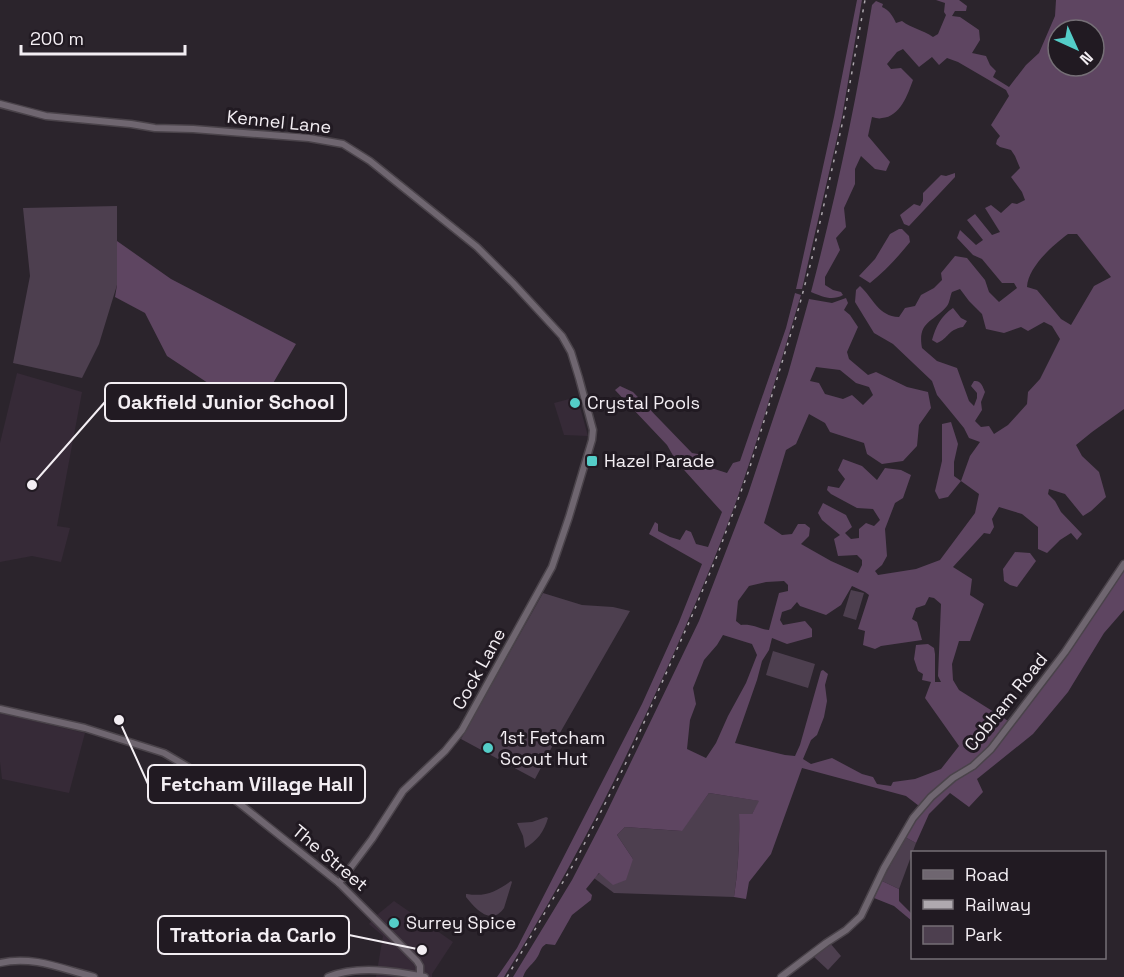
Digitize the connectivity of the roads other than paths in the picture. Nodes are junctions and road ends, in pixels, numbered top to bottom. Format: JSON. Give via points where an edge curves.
{"nodes":[{"id":1,"x":0,"y":104,"type":"edge"},
{"id":2,"x":592,"y":440,"type":"joint"},
{"id":3,"x":1124,"y":564,"type":"edge"},
{"id":4,"x":0,"y":709,"type":"edge"},
{"id":5,"x":339,"y":883,"type":"junction"},
{"id":6,"x":0,"y":963,"type":"edge"},
{"id":7,"x":422,"y":976,"type":"edge"},
{"id":8,"x":94,"y":977,"type":"edge"},
{"id":9,"x":328,"y":977,"type":"edge"},
{"id":10,"x":781,"y":977,"type":"edge"}],
"edges":[{"from":1,"to":2,"type":"street","name":"Kennel Lane","via":[[46,116],[343,144],[462,234],[556,328],[571,352],[593,430]]},
{"from":2,"to":5,"type":"street","name":"Cock Lane","via":[[552,567],[467,722],[446,751],[403,791]]},
{"from":3,"to":10,"type":"street","name":"Cobham Road","via":[[1065,652],[991,749],[931,796],[913,818],[861,916]]},
{"from":4,"to":5,"type":"street","name":"The Street","via":[[85,728],[164,753],[230,796]]},
{"from":5,"to":7,"type":"street","name":"The Street","via":[[417,961]]},
{"from":6,"to":8,"type":"street","via":[[39,962]]},
{"from":7,"to":9,"type":"street","via":[[367,971]]}]}
